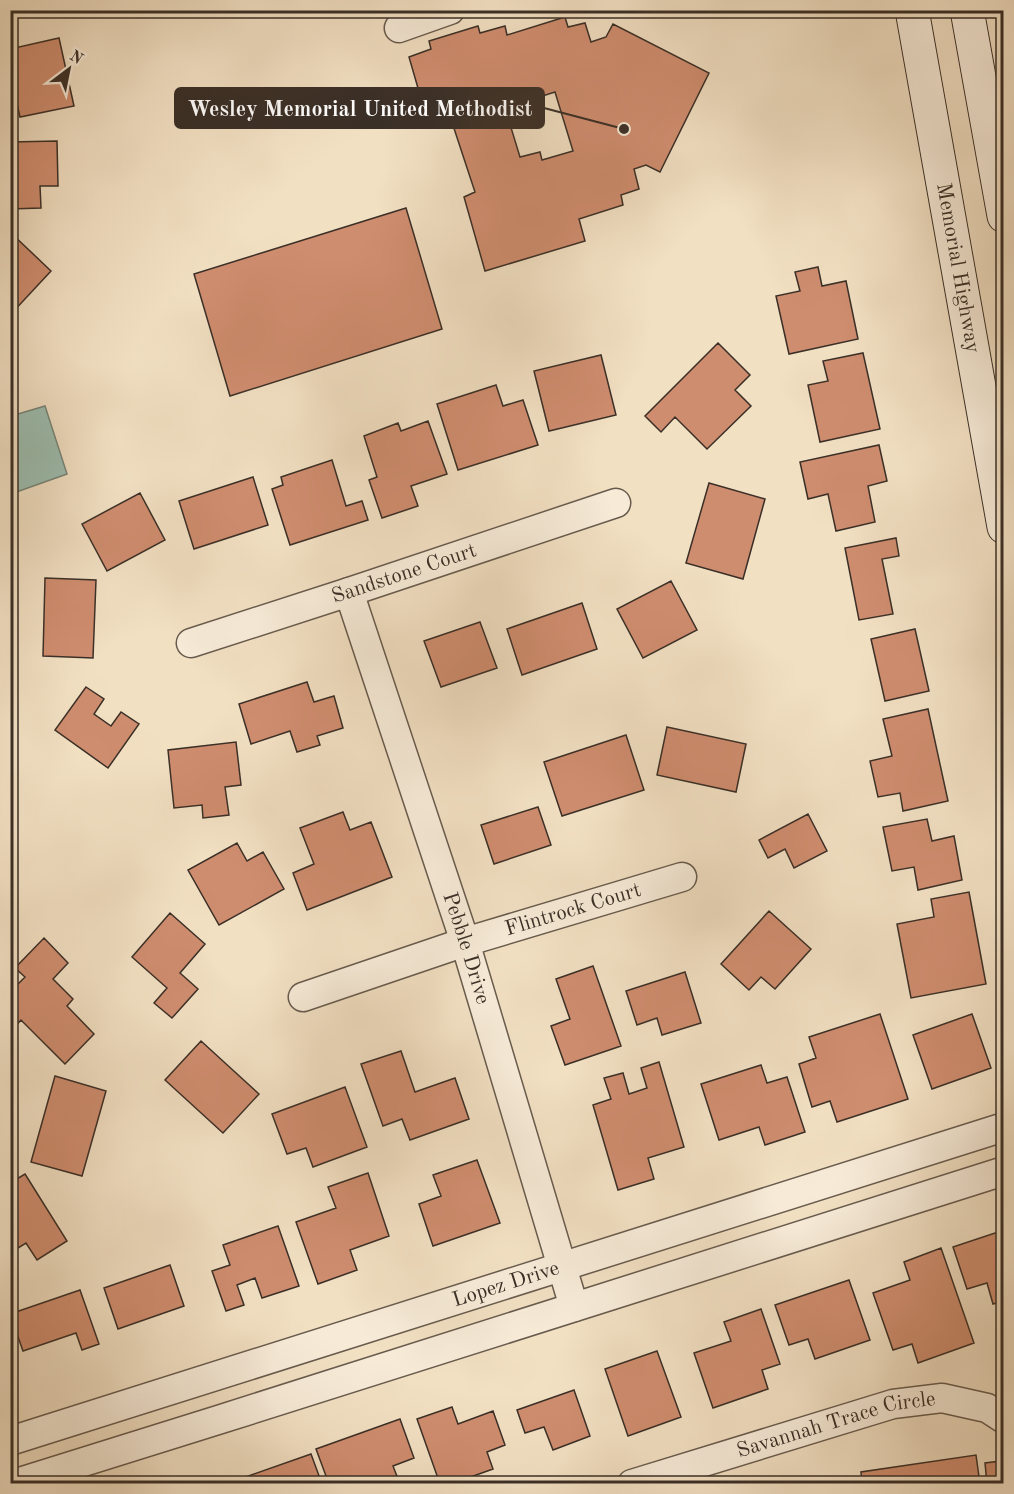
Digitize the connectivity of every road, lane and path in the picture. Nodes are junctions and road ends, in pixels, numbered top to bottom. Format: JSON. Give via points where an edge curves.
{"nodes":[{"id":1,"x":450,"y":10,"type":"edge"},
{"id":2,"x":912,"y":10,"type":"edge"},
{"id":3,"x":967,"y":10,"type":"edge"},
{"id":4,"x":399,"y":28,"type":"dead end"},
{"id":5,"x":1004,"y":216,"type":"edge"},
{"id":6,"x":616,"y":503,"type":"dead end"},
{"id":7,"x":1004,"y":527,"type":"edge"},
{"id":8,"x":349,"y":592,"type":"junction"},
{"id":9,"x":191,"y":643,"type":"dead end"},
{"id":10,"x":681,"y":877,"type":"dead end"},
{"id":11,"x":465,"y":942,"type":"junction"},
{"id":12,"x":303,"y":997,"type":"dead end"},
{"id":13,"x":1004,"y":1127,"type":"edge"},
{"id":14,"x":1004,"y":1170,"type":"edge"},
{"id":15,"x":561,"y":1267,"type":"junction"},
{"id":16,"x":574,"y":1307,"type":"junction"},
{"id":17,"x":1004,"y":1419,"type":"edge"},
{"id":18,"x":10,"y":1442,"type":"edge"},
{"id":19,"x":13,"y":1484,"type":"edge"},
{"id":20,"x":632,"y":1484,"type":"edge"}],
"edges":[{"from":1,"to":4,"type":"street"},
{"from":2,"to":7,"type":"main road","name":"Memorial Highway"},
{"from":3,"to":5,"type":"main road"},
{"from":6,"to":8,"type":"street","name":"Sandstone Court"},
{"from":8,"to":9,"type":"street","name":"Sandstone Court"},
{"from":8,"to":11,"type":"street","name":"Pebble Drive"},
{"from":10,"to":11,"type":"street","name":"Flintrock Court"},
{"from":11,"to":12,"type":"street","name":"Flintrock Court"},
{"from":11,"to":15,"type":"street","name":"Pebble Drive"},
{"from":13,"to":15,"type":"street","name":"Lopez Drive"},
{"from":14,"to":16,"type":"street","name":"Lopez Drive"},
{"from":15,"to":16,"type":"street","name":"Pebble Drive"},
{"from":15,"to":18,"type":"street","name":"Lopez Drive"},
{"from":16,"to":19,"type":"street","name":"Lopez Drive"},
{"from":17,"to":20,"type":"street","name":"Savannah Trace Circle","via":[[987,1408],[942,1398],[893,1404]]}]}
